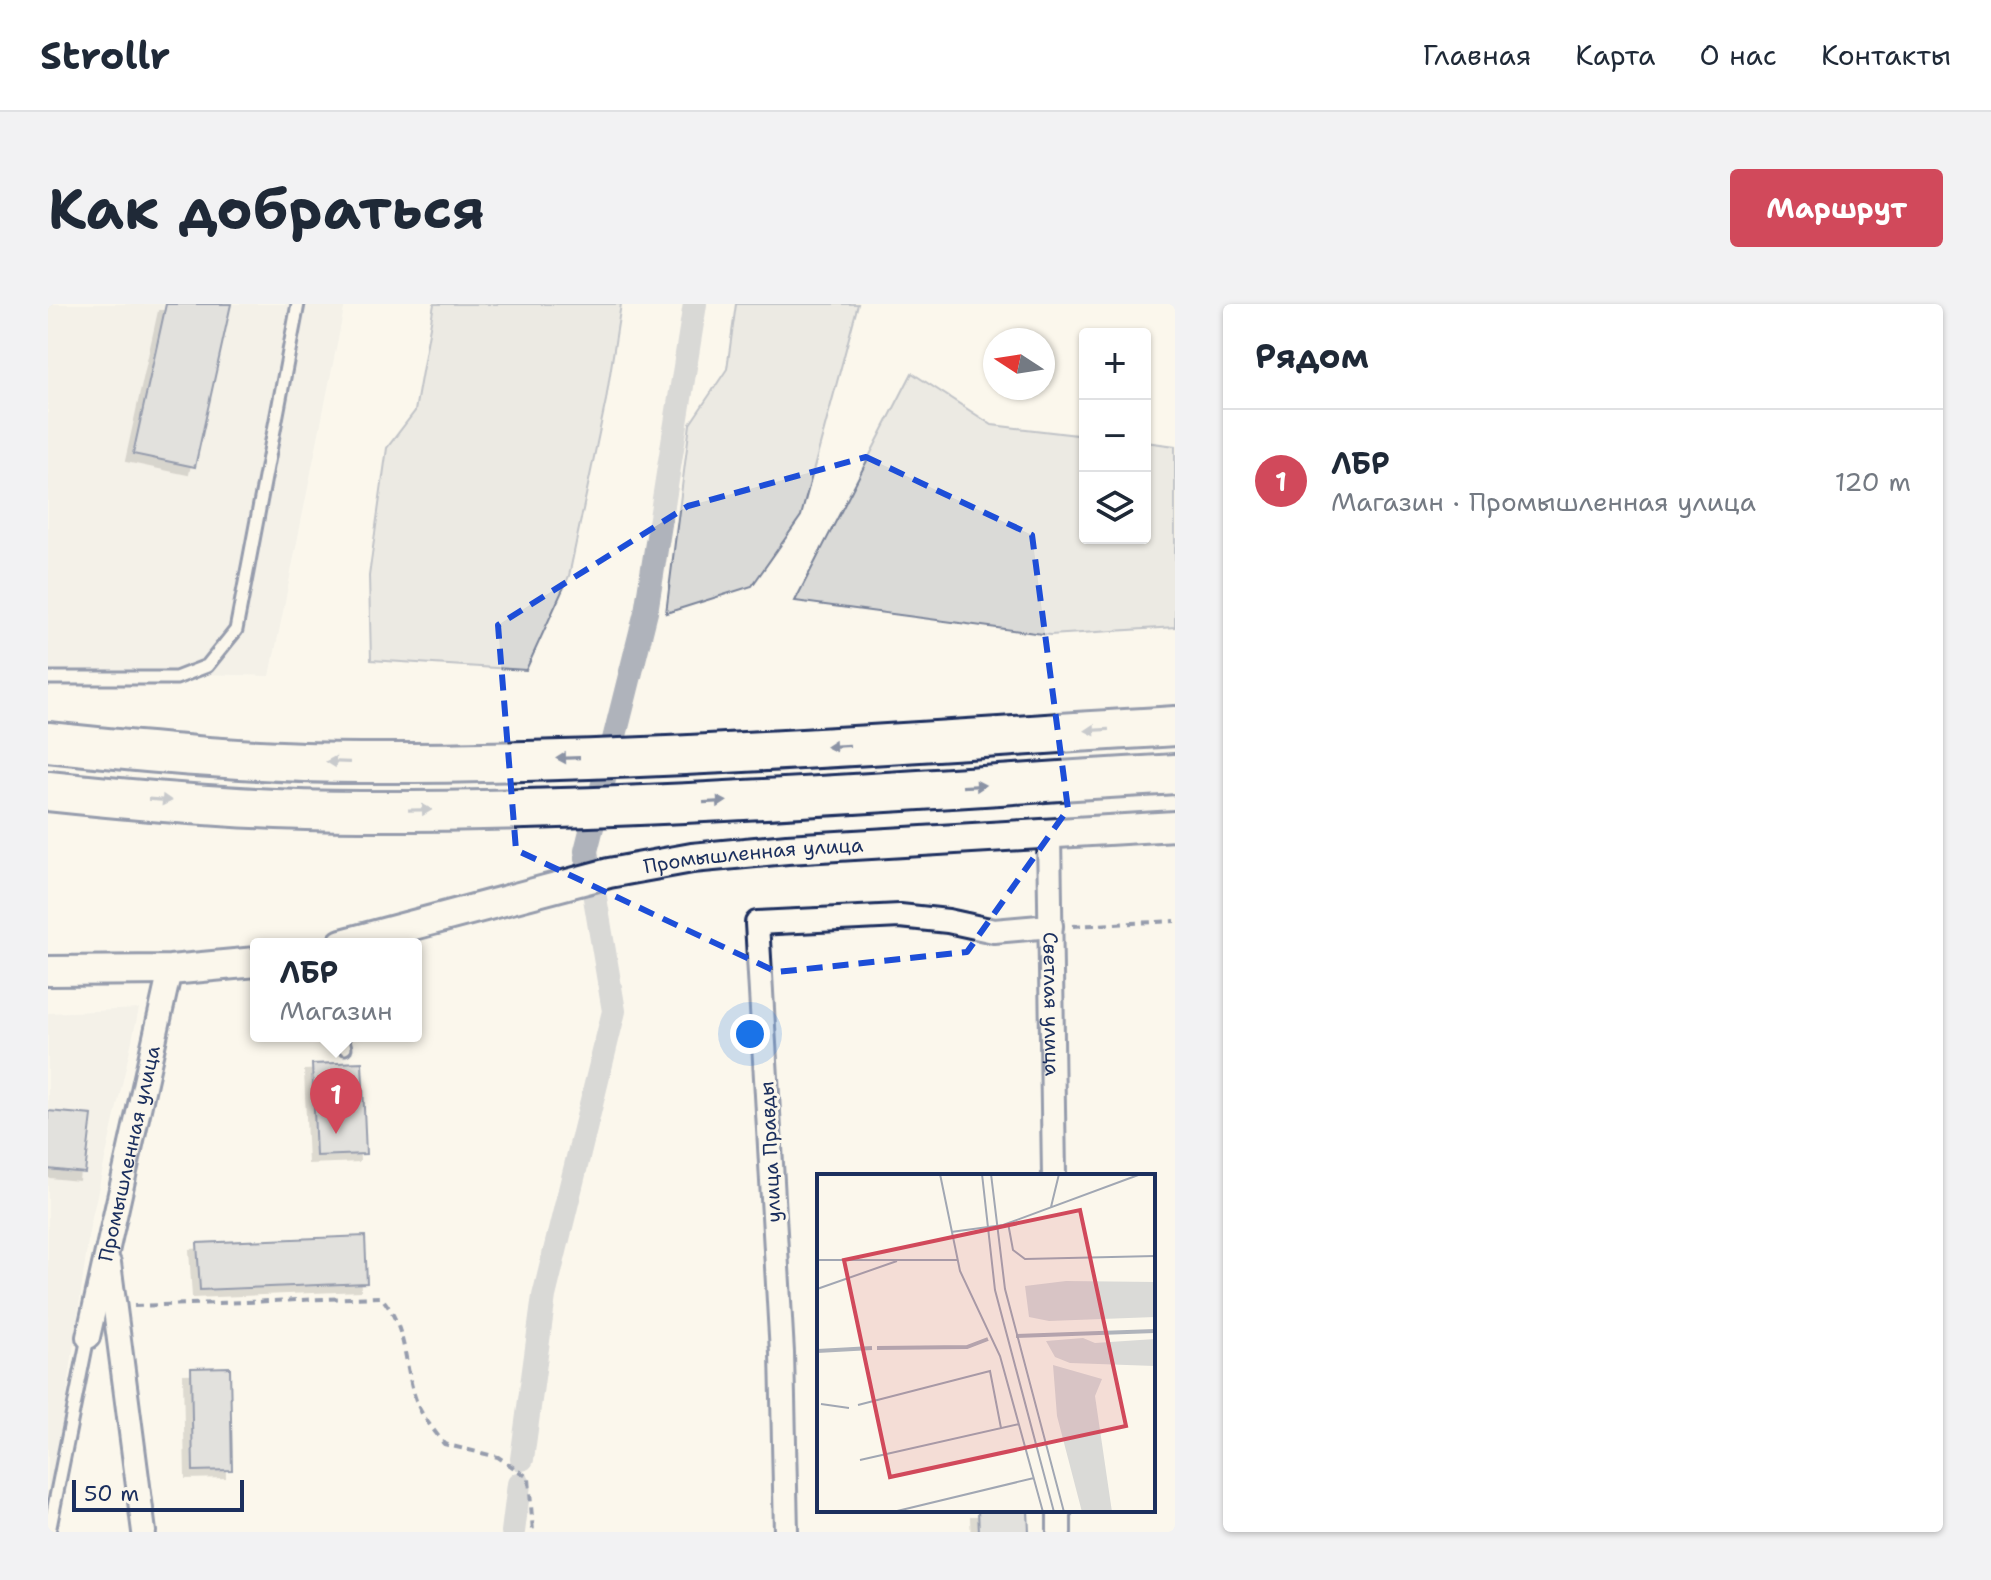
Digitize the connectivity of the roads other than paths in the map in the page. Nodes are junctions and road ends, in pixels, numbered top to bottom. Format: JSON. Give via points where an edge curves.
{"nodes":[{"id":1,"x":298,"y":304,"type":"edge"},
{"id":2,"x":48,"y":678,"type":"edge"},
{"id":3,"x":1175,"y":726,"type":"edge"},
{"id":4,"x":48,"y":742,"type":"edge"},
{"id":5,"x":1175,"y":774,"type":"edge"},
{"id":6,"x":65,"y":793,"type":"edge"},
{"id":7,"x":1175,"y":826,"type":"edge"},
{"id":8,"x":1049,"y":834,"type":"junction"},
{"id":9,"x":1051,"y":926,"type":"junction"},
{"id":10,"x":365,"y":938,"type":"edge"},
{"id":11,"x":250,"y":963,"type":"edge"},
{"id":12,"x":170,"y":970,"type":"junction"},
{"id":13,"x":48,"y":971,"type":"edge"},
{"id":14,"x":1054,"y":1174,"type":"edge"},
{"id":15,"x":106,"y":1246,"type":"junction"},
{"id":16,"x":88,"y":1337,"type":"joint"},
{"id":17,"x":49,"y":1532,"type":"edge"},
{"id":18,"x":144,"y":1532,"type":"edge"},
{"id":19,"x":786,"y":1532,"type":"edge"}],
"edges":[{"from":1,"to":2,"type":"lane","via":[[236,630],[207,666],[176,678]]},
{"from":3,"to":4,"type":"highway","one_way":true,"via":[[636,757],[360,763]]},
{"from":6,"to":5,"type":"highway","one_way":true,"via":[[301,809],[501,809]]},
{"from":7,"to":8,"type":"street","name":"Промышленная улица"},
{"from":8,"to":9,"type":"street","name":"Светлая улица"},
{"from":8,"to":10,"type":"street","name":"Промышленная улица","via":[[692,858],[609,873]]},
{"from":9,"to":14,"type":"street","name":"Светлая улица"},
{"from":9,"to":19,"type":"street","name":"улица Правды","via":[[994,931],[900,916],[757,923],[782,1353]]},
{"from":11,"to":12,"type":"street"},
{"from":12,"to":13,"type":"street"},
{"from":12,"to":15,"type":"street","name":"Промышленная улица"},
{"from":15,"to":16,"type":"street","name":"Промышленная улица"},
{"from":15,"to":18,"type":"street"},
{"from":16,"to":17,"type":"lane"}]}
